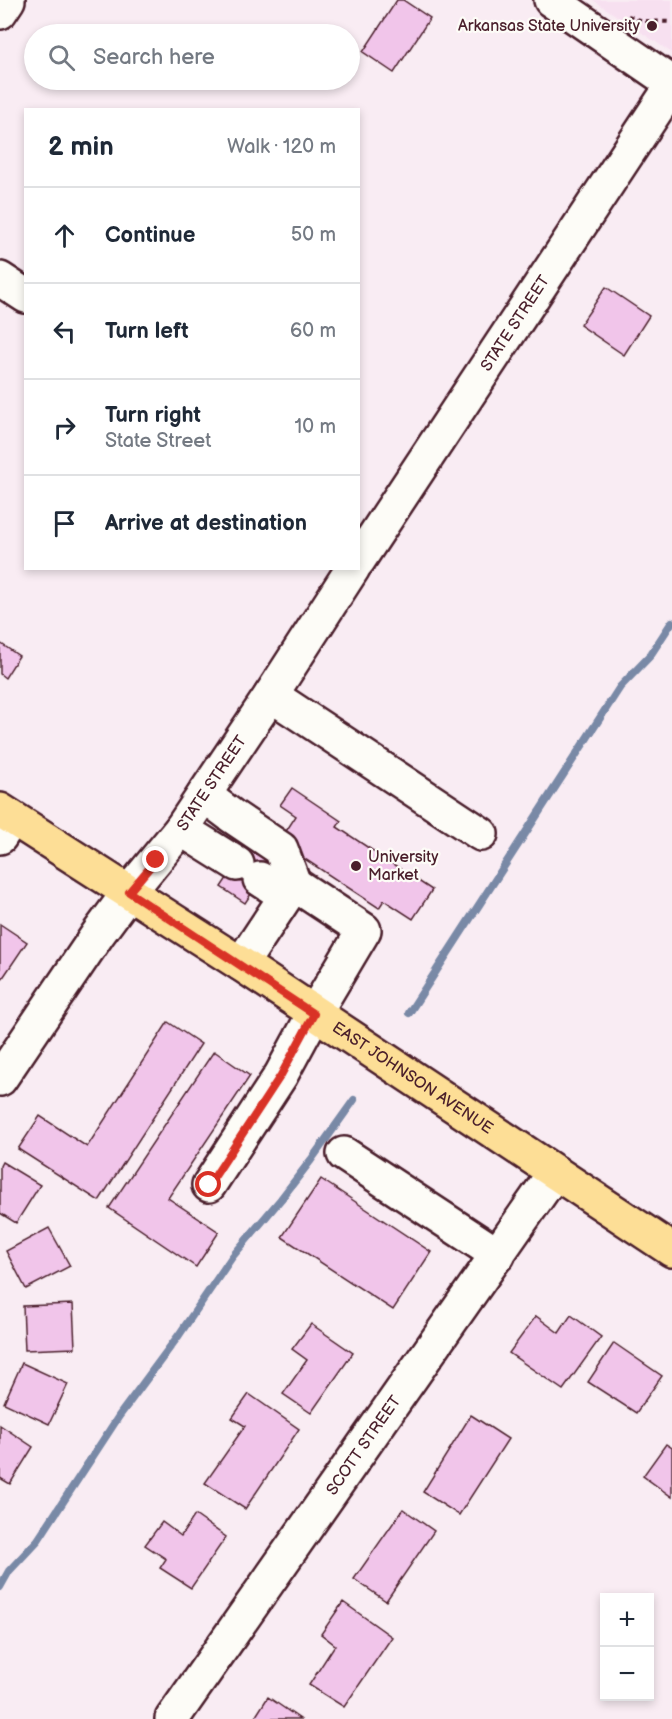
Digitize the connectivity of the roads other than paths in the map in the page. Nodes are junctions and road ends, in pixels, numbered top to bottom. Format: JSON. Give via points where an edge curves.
{"nodes":[{"id":1,"x":8,"y":0,"type":"edge"},
{"id":2,"x":551,"y":0,"type":"edge"},
{"id":3,"x":0,"y":12,"type":"edge"},
{"id":4,"x":672,"y":85,"type":"edge"},
{"id":5,"x":0,"y":279,"type":"edge"},
{"id":6,"x":24,"y":295,"type":"edge"},
{"id":7,"x":368,"y":524,"type":"edge"},
{"id":8,"x":360,"y":554,"type":"edge"},
{"id":9,"x":352,"y":570,"type":"edge"},
{"id":10,"x":271,"y":696,"type":"junction"},
{"id":11,"x":204,"y":795,"type":"junction"},
{"id":12,"x":232,"y":816,"type":"junction"},
{"id":13,"x":4,"y":822,"type":"edge"},
{"id":14,"x":181,"y":829,"type":"junction"},
{"id":15,"x":481,"y":834,"type":"dead end"},
{"id":16,"x":258,"y":874,"type":"junction"},
{"id":17,"x":129,"y":892,"type":"junction"},
{"id":18,"x":241,"y":964,"type":"junction"},
{"id":19,"x":314,"y":1014,"type":"junction"},
{"id":20,"x":0,"y":1079,"type":"edge"},
{"id":21,"x":344,"y":1154,"type":"dead end"},
{"id":22,"x":555,"y":1172,"type":"junction"},
{"id":23,"x":209,"y":1185,"type":"dead end"},
{"id":24,"x":672,"y":1250,"type":"edge"},
{"id":25,"x":498,"y":1255,"type":"junction"},
{"id":26,"x":172,"y":1719,"type":"edge"}],
"edges":[{"from":1,"to":3,"type":"street"},
{"from":2,"to":4,"type":"street"},
{"from":4,"to":7,"type":"street","name":"STATE STREET"},
{"from":5,"to":6,"type":"street"},
{"from":7,"to":8,"type":"street","name":"STATE STREET"},
{"from":9,"to":10,"type":"street","name":"STATE STREET"},
{"from":10,"to":11,"type":"street","name":"STATE STREET"},
{"from":10,"to":15,"type":"street"},
{"from":11,"to":12,"type":"street"},
{"from":11,"to":14,"type":"street","name":"STATE STREET"},
{"from":12,"to":16,"type":"street"},
{"from":12,"to":16,"type":"street","via":[[281,849]]},
{"from":13,"to":17,"type":"main road","name":"EAST JOHNSON AVENUE"},
{"from":14,"to":16,"type":"street"},
{"from":14,"to":17,"type":"street","name":"STATE STREET"},
{"from":16,"to":18,"type":"street"},
{"from":16,"to":19,"type":"street","via":[[364,930]]},
{"from":17,"to":18,"type":"main road","name":"EAST JOHNSON AVENUE"},
{"from":17,"to":20,"type":"street","name":"STATE STREET"},
{"from":18,"to":19,"type":"main road","name":"EAST JOHNSON AVENUE"},
{"from":19,"to":22,"type":"main road","name":"EAST JOHNSON AVENUE"},
{"from":19,"to":23,"type":"street","via":[[281,1075]]},
{"from":21,"to":25,"type":"street"},
{"from":22,"to":24,"type":"main road","name":"EAST JOHNSON AVENUE"},
{"from":22,"to":25,"type":"street","name":"SCOTT STREET"},
{"from":25,"to":26,"type":"street","name":"SCOTT STREET"}]}
